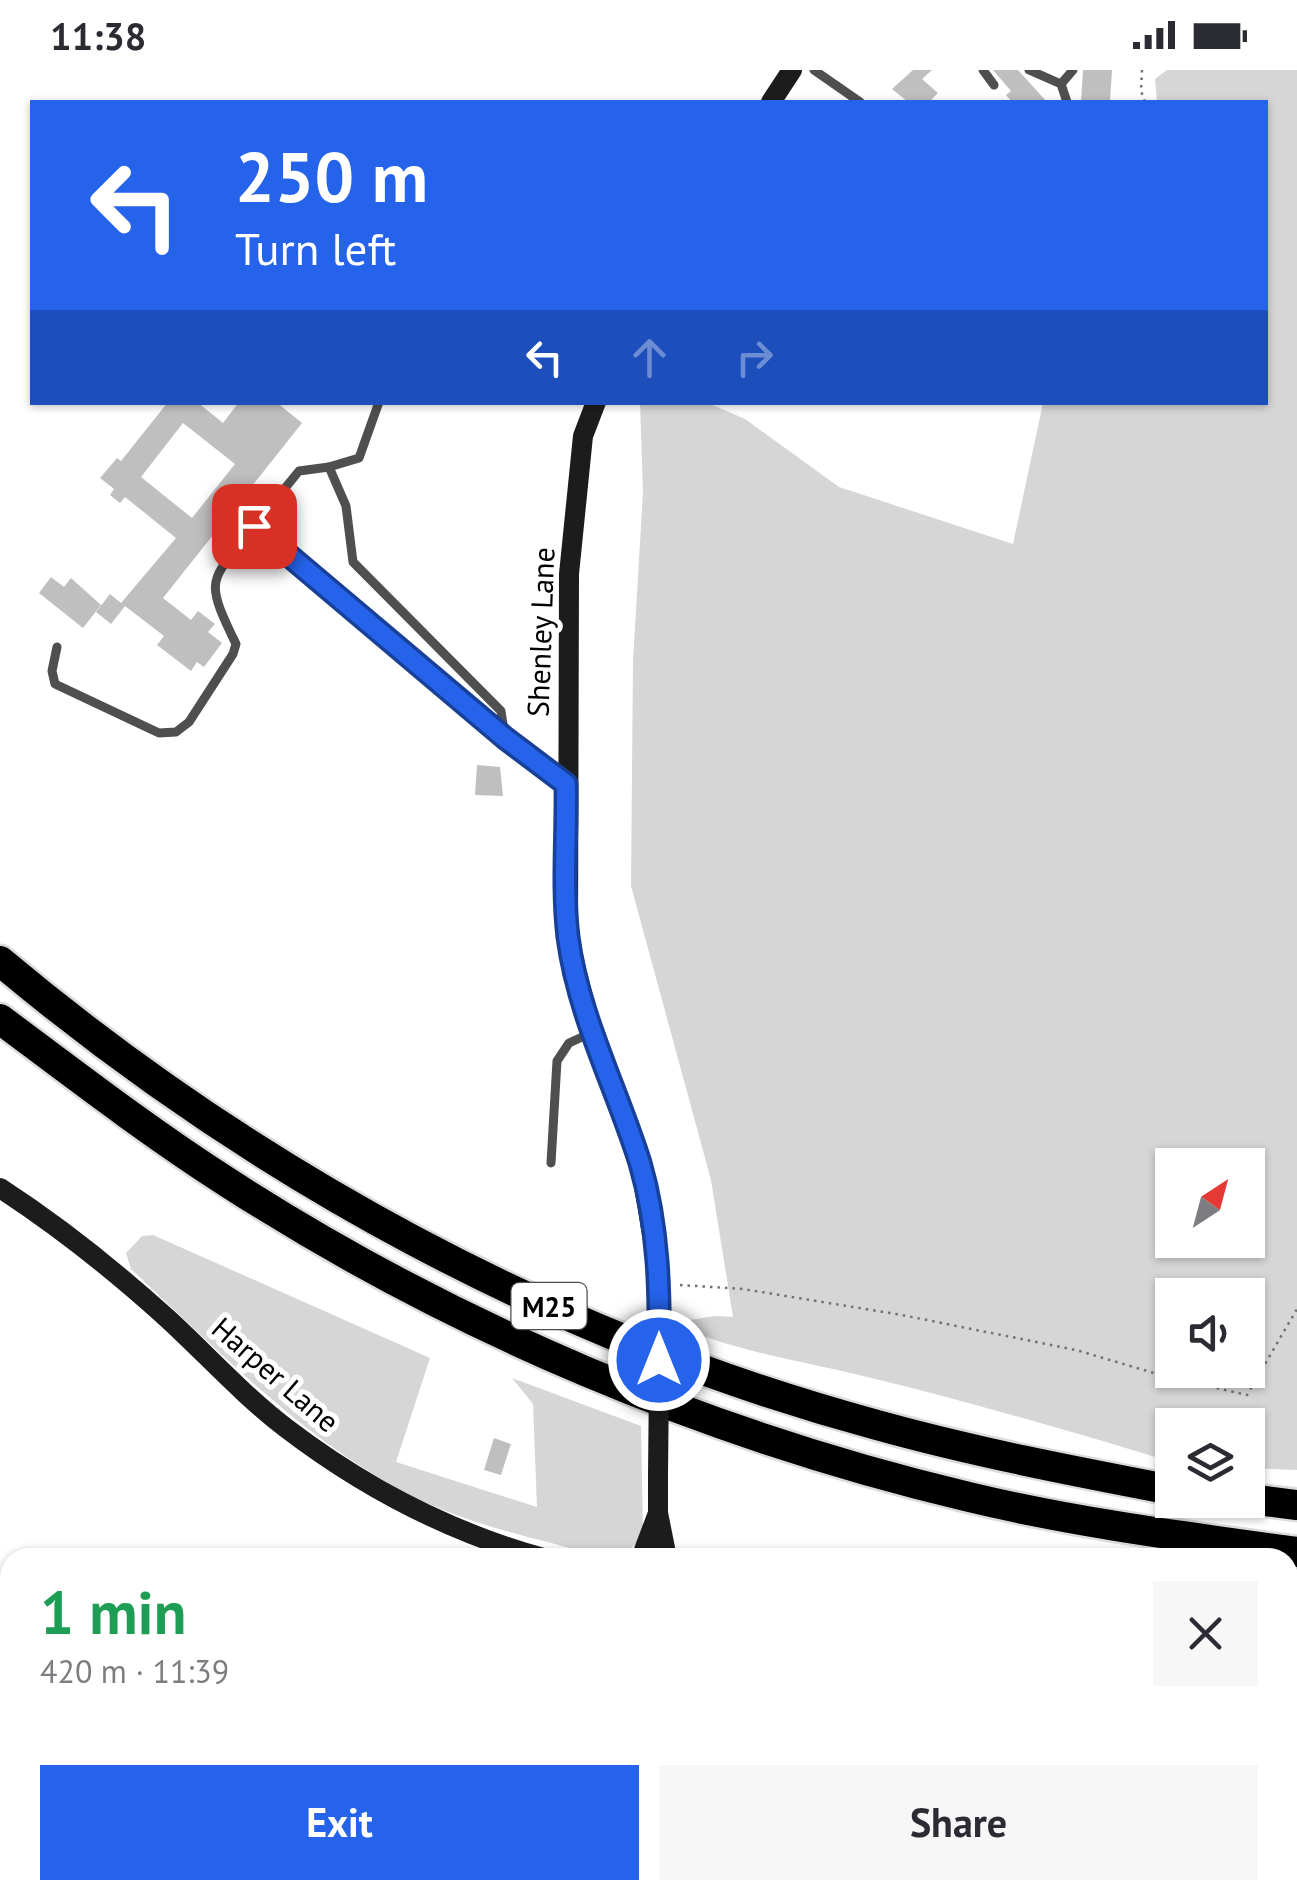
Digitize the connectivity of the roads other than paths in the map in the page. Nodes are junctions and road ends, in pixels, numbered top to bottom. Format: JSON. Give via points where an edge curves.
{"nodes":[{"id":1,"x":792,"y":70,"type":"edge"},
{"id":2,"x":814,"y":70,"type":"edge"},
{"id":3,"x":983,"y":70,"type":"edge"},
{"id":4,"x":1029,"y":70,"type":"edge"},
{"id":5,"x":1073,"y":70,"type":"edge"},
{"id":6,"x":994,"y":84,"type":"dead end"},
{"id":7,"x":1061,"y":84,"type":"junction"},
{"id":8,"x":773,"y":100,"type":"edge"},
{"id":9,"x":857,"y":100,"type":"edge"},
{"id":10,"x":1065,"y":100,"type":"edge"},
{"id":11,"x":377,"y":405,"type":"edge"},
{"id":12,"x":595,"y":405,"type":"edge"},
{"id":13,"x":329,"y":468,"type":"junction"},
{"id":14,"x":254,"y":526,"type":"junction"},
{"id":15,"x":57,"y":647,"type":"dead end"},
{"id":16,"x":505,"y":738,"type":"junction"},
{"id":17,"x":566,"y":784,"type":"junction"},
{"id":18,"x":0,"y":960,"type":"edge"},
{"id":19,"x":0,"y":1019,"type":"edge"},
{"id":20,"x":594,"y":1032,"type":"junction"},
{"id":21,"x":552,"y":1164,"type":"dead end"},
{"id":22,"x":0,"y":1188,"type":"edge"},
{"id":23,"x":1155,"y":1487,"type":"edge"},
{"id":24,"x":1265,"y":1501,"type":"edge"},
{"id":25,"x":1297,"y":1505,"type":"edge"},
{"id":26,"x":658,"y":1513,"type":"junction"},
{"id":27,"x":512,"y":1548,"type":"edge"},
{"id":28,"x":646,"y":1548,"type":"edge"},
{"id":29,"x":666,"y":1548,"type":"edge"},
{"id":30,"x":1268,"y":1548,"type":"edge"}],
"edges":[{"from":1,"to":8,"type":"main road"},
{"from":2,"to":9,"type":"lane"},
{"from":3,"to":6,"type":"lane"},
{"from":4,"to":7,"type":"lane"},
{"from":5,"to":7,"type":"lane"},
{"from":7,"to":10,"type":"lane"},
{"from":11,"to":13,"type":"lane","via":[[358,458]]},
{"from":12,"to":17,"type":"main road","name":"Shenley Lane","via":[[583,436],[569,574]]},
{"from":13,"to":14,"type":"lane","via":[[299,471]]},
{"from":13,"to":16,"type":"lane","via":[[346,506],[353,562],[501,711]]},
{"from":14,"to":15,"type":"lane","via":[[216,576],[215,600],[236,644],[233,654],[176,732],[160,732],[54,684]]},
{"from":14,"to":16,"type":"lane"},
{"from":16,"to":17,"type":"lane"},
{"from":17,"to":20,"type":"main road","name":"Shenley Lane","via":[[568,937]]},
{"from":18,"to":23,"type":"highway","number":"M25","via":[[82,1029],[212,1121],[418,1244],[533,1299],[688,1363],[873,1424]]},
{"from":19,"to":30,"type":"highway","number":"M25","via":[[154,1134],[291,1222],[438,1303],[630,1388],[735,1429],[970,1497]]},
{"from":20,"to":21,"type":"lane","via":[[569,1042],[557,1061]]},
{"from":20,"to":26,"type":"main road","name":"Shenley Lane","bridge":true,"via":[[641,1166],[660,1284]]},
{"from":22,"to":27,"type":"main road","name":"Harper Lane","via":[[104,1263],[282,1425],[344,1469]]},
{"from":24,"to":25,"type":"highway"},
{"from":26,"to":28,"type":"main road","name":"Shenley Lane"},
{"from":26,"to":29,"type":"main road","name":"Shenley Lane"}]}
